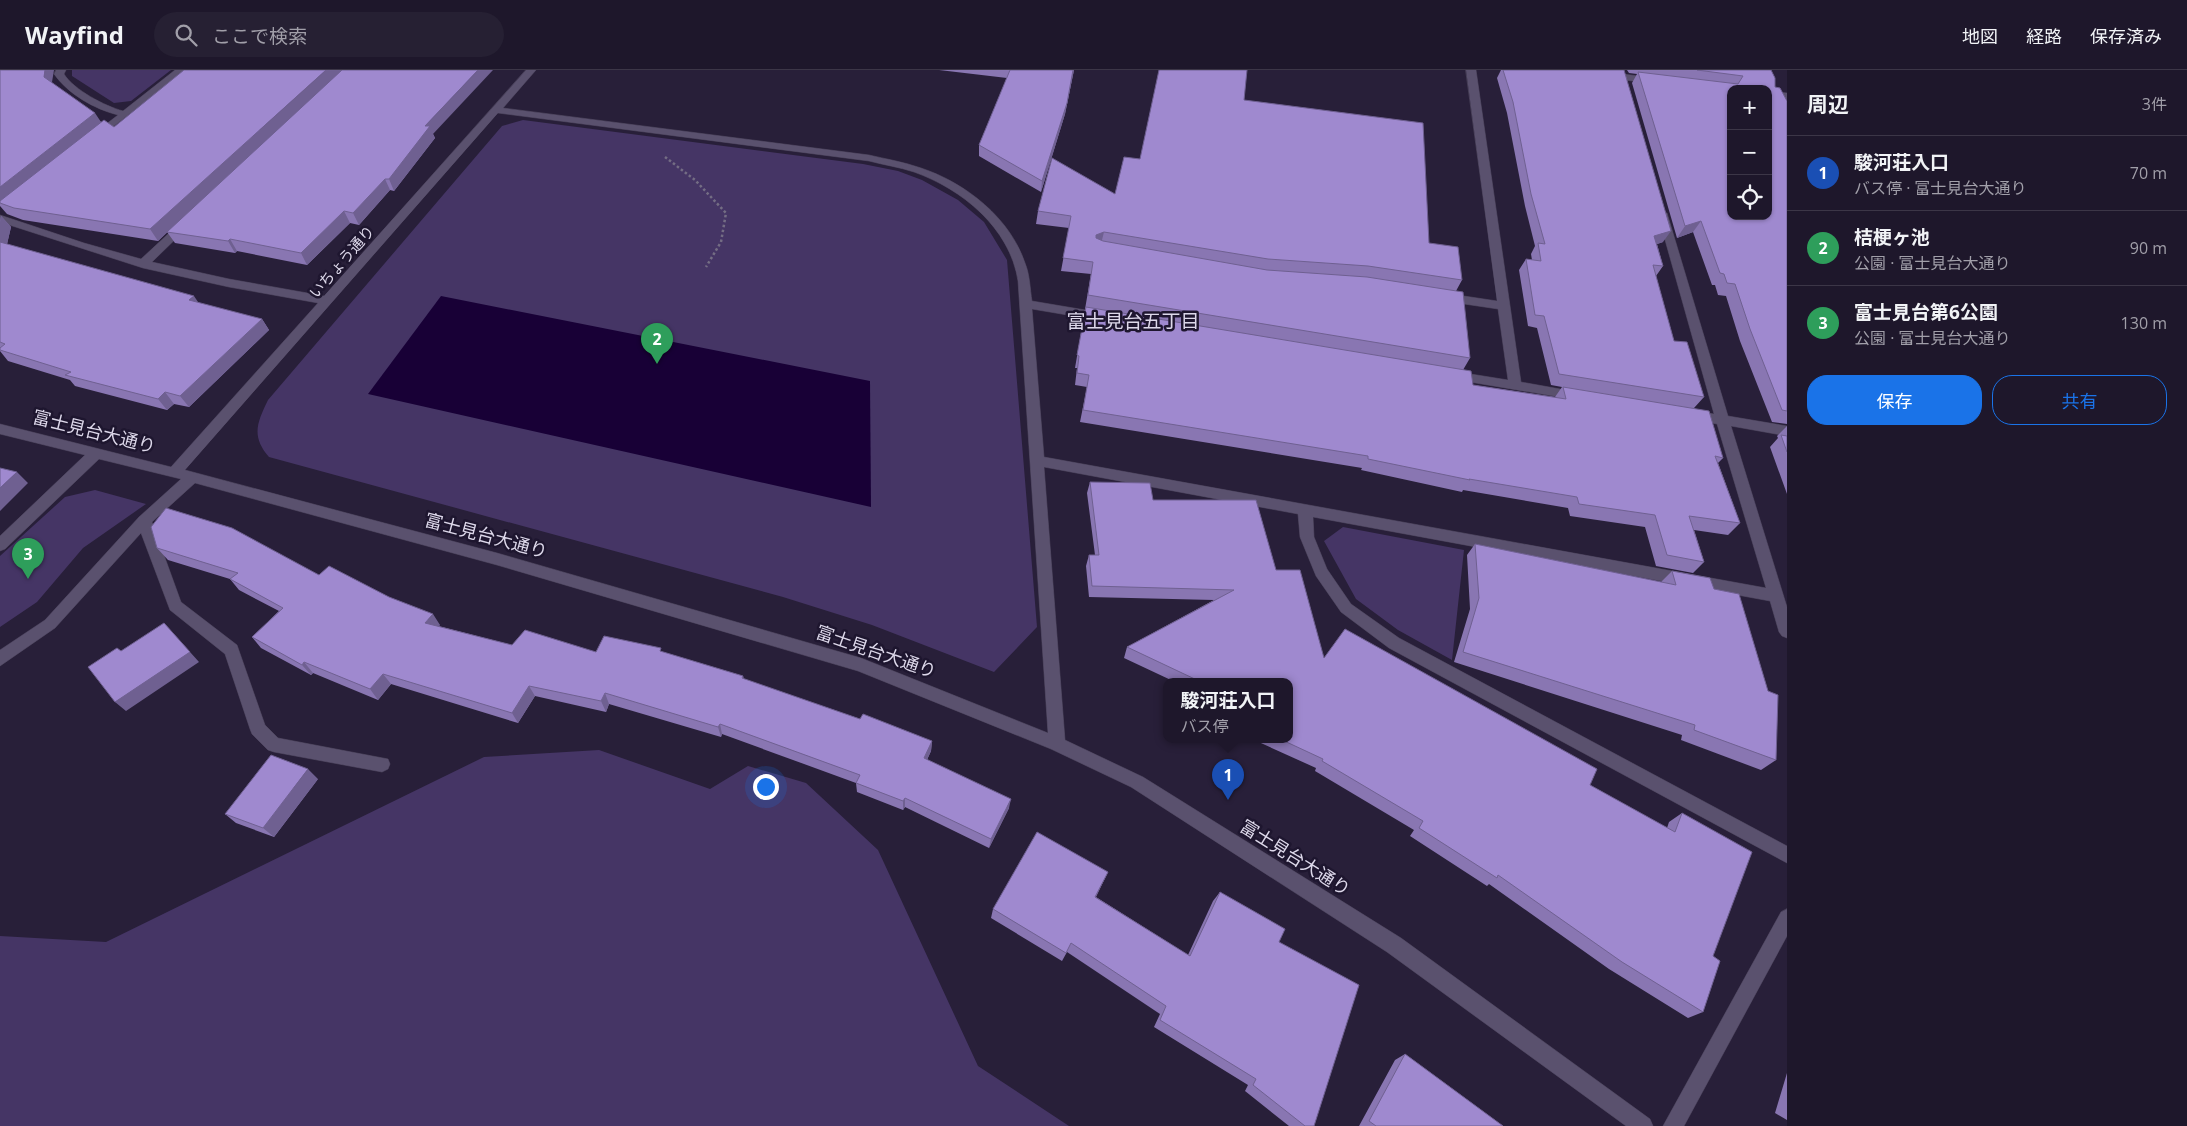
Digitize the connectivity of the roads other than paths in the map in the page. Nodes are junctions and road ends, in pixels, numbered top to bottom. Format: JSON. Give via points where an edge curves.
{"nodes":[{"id":1,"x":61,"y":70,"type":"edge"},
{"id":2,"x":181,"y":70,"type":"edge"},
{"id":3,"x":531,"y":70,"type":"edge"},
{"id":4,"x":1471,"y":70,"type":"edge"},
{"id":5,"x":1593,"y":74,"type":"edge"},
{"id":6,"x":1623,"y":78,"type":"edge"},
{"id":7,"x":1662,"y":82,"type":"edge"},
{"id":8,"x":1772,"y":94,"type":"edge"},
{"id":9,"x":1787,"y":96,"type":"edge"},
{"id":10,"x":496,"y":110,"type":"junction"},
{"id":11,"x":125,"y":114,"type":"junction"},
{"id":12,"x":86,"y":145,"type":"edge"},
{"id":13,"x":1659,"y":201,"type":"edge"},
{"id":14,"x":194,"y":217,"type":"edge"},
{"id":15,"x":0,"y":218,"type":"edge"},
{"id":16,"x":143,"y":264,"type":"junction"},
{"id":17,"x":1428,"y":294,"type":"edge"},
{"id":18,"x":328,"y":301,"type":"junction"},
{"id":19,"x":1026,"y":304,"type":"junction"},
{"id":20,"x":1504,"y":306,"type":"junction"},
{"id":21,"x":1114,"y":319,"type":"edge"},
{"id":22,"x":1437,"y":373,"type":"edge"},
{"id":23,"x":1515,"y":386,"type":"junction"},
{"id":24,"x":1594,"y":399,"type":"edge"},
{"id":25,"x":1682,"y":414,"type":"edge"},
{"id":26,"x":1722,"y":420,"type":"junction"},
{"id":27,"x":0,"y":429,"type":"edge"},
{"id":28,"x":1787,"y":431,"type":"edge"},
{"id":29,"x":95,"y":454,"type":"junction"},
{"id":30,"x":1037,"y":461,"type":"junction"},
{"id":31,"x":174,"y":473,"type":"junction"},
{"id":32,"x":192,"y":477,"type":"junction"},
{"id":33,"x":1305,"y":510,"type":"junction"},
{"id":34,"x":144,"y":521,"type":"junction"},
{"id":35,"x":0,"y":544,"type":"edge"},
{"id":36,"x":1776,"y":596,"type":"junction"},
{"id":37,"x":1787,"y":632,"type":"edge"},
{"id":38,"x":0,"y":659,"type":"edge"},
{"id":39,"x":1057,"y":744,"type":"junction"},
{"id":40,"x":382,"y":764,"type":"dead end"},
{"id":41,"x":1787,"y":855,"type":"edge"},
{"id":42,"x":1787,"y":918,"type":"edge"},
{"id":43,"x":1643,"y":1126,"type":"edge"},
{"id":44,"x":1673,"y":1126,"type":"edge"}],
"edges":[{"from":1,"to":11,"type":"street","via":[[59,74],[65,83],[105,109]]},
{"from":2,"to":11,"type":"street"},
{"from":3,"to":10,"type":"street","name":"いちょう通り"},
{"from":4,"to":20,"type":"street"},
{"from":5,"to":6,"type":"street"},
{"from":6,"to":7,"type":"street"},
{"from":8,"to":9,"type":"street"},
{"from":10,"to":18,"type":"street","name":"いちょう通り"},
{"from":10,"to":19,"type":"street","via":[[869,158],[916,169],[937,178],[986,211],[1006,235],[1019,260]]},
{"from":11,"to":12,"type":"street"},
{"from":13,"to":26,"type":"street"},
{"from":14,"to":16,"type":"street"},
{"from":15,"to":16,"type":"street","via":[[62,241]]},
{"from":16,"to":18,"type":"street"},
{"from":17,"to":20,"type":"street"},
{"from":18,"to":31,"type":"street","name":"いちょう通り"},
{"from":19,"to":21,"type":"street"},
{"from":19,"to":30,"type":"street"},
{"from":20,"to":23,"type":"street"},
{"from":22,"to":23,"type":"street"},
{"from":23,"to":24,"type":"street"},
{"from":25,"to":26,"type":"street"},
{"from":26,"to":28,"type":"street"},
{"from":26,"to":36,"type":"street"},
{"from":27,"to":29,"type":"street","name":"富士見台大通り"},
{"from":29,"to":31,"type":"street","name":"富士見台大通り"},
{"from":29,"to":35,"type":"street"},
{"from":30,"to":33,"type":"street"},
{"from":30,"to":39,"type":"street"},
{"from":31,"to":32,"type":"street","name":"富士見台大通り"},
{"from":32,"to":34,"type":"street"},
{"from":32,"to":39,"type":"street","name":"富士見台大通り","via":[[497,559],[861,665]]},
{"from":33,"to":36,"type":"street"},
{"from":33,"to":41,"type":"street","via":[[1307,537],[1321,572],[1346,608],[1394,643]]},
{"from":34,"to":38,"type":"street","via":[[50,624]]},
{"from":34,"to":40,"type":"street","via":[[175,606],[232,650],[258,729],[274,745]]},
{"from":36,"to":37,"type":"street"},
{"from":39,"to":43,"type":"street","name":"富士見台大通り","via":[[1137,782],[1394,945]]},
{"from":42,"to":44,"type":"street"}]}
